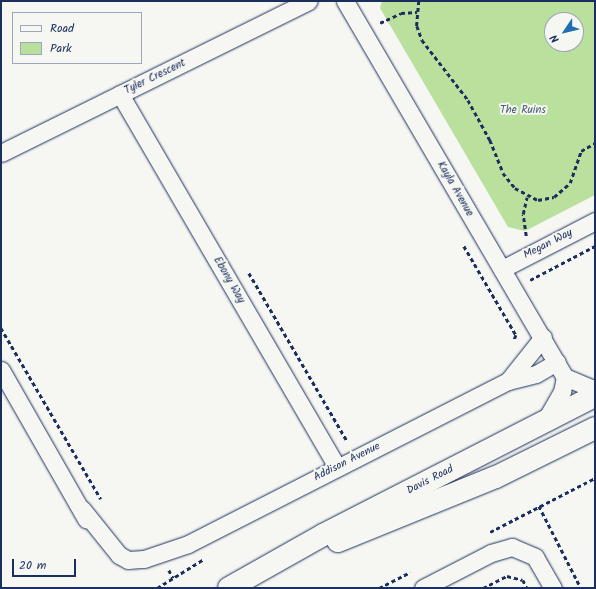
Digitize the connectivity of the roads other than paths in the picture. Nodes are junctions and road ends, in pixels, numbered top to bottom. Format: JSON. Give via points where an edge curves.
{"nodes":[{"id":1,"x":309,"y":1,"type":"edge"},
{"id":2,"x":345,"y":1,"type":"edge"},
{"id":3,"x":120,"y":94,"type":"junction"},
{"id":4,"x":1,"y":153,"type":"edge"},
{"id":5,"x":595,"y":220,"type":"edge"},
{"id":6,"x":502,"y":269,"type":"junction"},
{"id":7,"x":542,"y":337,"type":"junction"},
{"id":8,"x":1,"y":370,"type":"edge"},
{"id":9,"x":561,"y":370,"type":"junction"},
{"id":10,"x":508,"y":381,"type":"junction"},
{"id":11,"x":595,"y":390,"type":"edge"},
{"id":12,"x":595,"y":396,"type":"edge"},
{"id":13,"x":543,"y":423,"type":"junction"},
{"id":14,"x":595,"y":428,"type":"edge"},
{"id":15,"x":337,"y":467,"type":"junction"},
{"id":16,"x":82,"y":509,"type":"junction"},
{"id":17,"x":188,"y":544,"type":"junction"},
{"id":18,"x":267,"y":569,"type":"junction"},
{"id":19,"x":229,"y":588,"type":"edge"},
{"id":20,"x":423,"y":588,"type":"edge"},
{"id":21,"x":553,"y":588,"type":"edge"}],
"edges":[{"from":1,"to":3,"type":"street","name":"Tyler Crescent"},
{"from":2,"to":6,"type":"street","name":"Kayla Avenue"},
{"from":3,"to":4,"type":"street","name":"Tyler Crescent"},
{"from":3,"to":15,"type":"street","name":"Ebony Way"},
{"from":5,"to":6,"type":"street","name":"Megan Way"},
{"from":6,"to":7,"type":"street","name":"Kayla Avenue"},
{"from":7,"to":9,"type":"street","name":"Kayla Avenue"},
{"from":7,"to":10,"type":"street","name":"Addison Avenue"},
{"from":8,"to":16,"type":"street","name":"Addison Avenue"},
{"from":9,"to":10,"type":"street","name":"Addison Avenue"},
{"from":9,"to":11,"type":"street"},
{"from":9,"to":13,"type":"street","via":[[562,392]]},
{"from":10,"to":15,"type":"street","name":"Addison Avenue"},
{"from":12,"to":13,"type":"main road","name":"Davis Road"},
{"from":13,"to":18,"type":"main road","name":"Davis Road","via":[[323,535]]},
{"from":14,"to":18,"type":"main road","name":"Davis Road","via":[[496,477]]},
{"from":15,"to":17,"type":"street","name":"Addison Avenue"},
{"from":16,"to":17,"type":"street","name":"Addison Avenue","via":[[113,548],[128,560],[144,560]]},
{"from":16,"to":17,"type":"street","name":"Addison Avenue","via":[[97,545],[112,564],[136,571],[165,562]]},
{"from":18,"to":19,"type":"main road","name":"Davis Road"},
{"from":20,"to":21,"type":"street","via":[[491,554],[512,547],[535,557]]}]}
